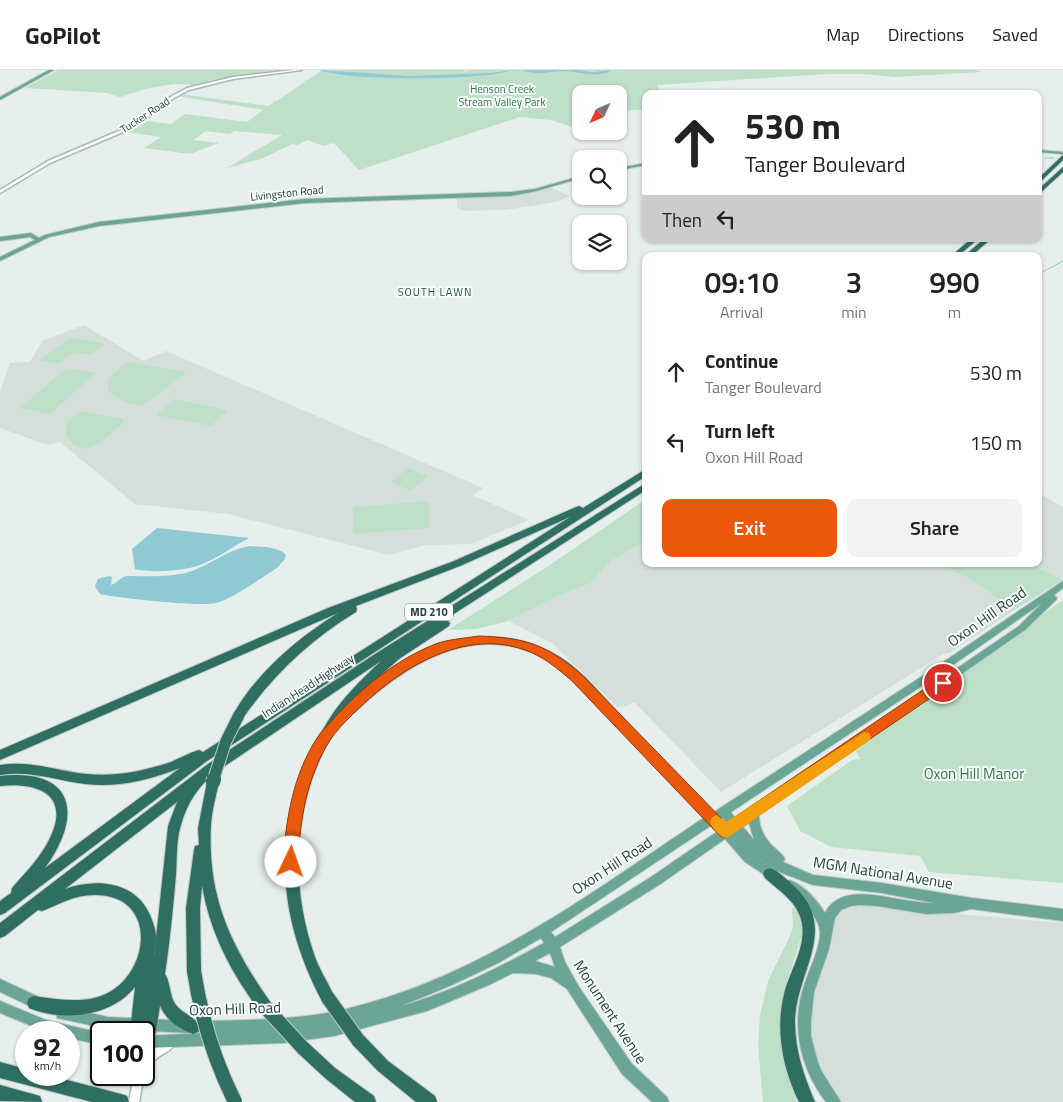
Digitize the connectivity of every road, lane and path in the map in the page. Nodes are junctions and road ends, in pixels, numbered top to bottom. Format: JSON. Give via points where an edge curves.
{"nodes":[{"id":1,"x":52,"y":70,"type":"edge"},
{"id":2,"x":301,"y":70,"type":"edge"},
{"id":3,"x":0,"y":99,"type":"edge"},
{"id":4,"x":1042,"y":150,"type":"edge"},
{"id":5,"x":1063,"y":153,"type":"edge"},
{"id":6,"x":1063,"y":157,"type":"edge"},
{"id":7,"x":1063,"y":164,"type":"edge"},
{"id":8,"x":642,"y":165,"type":"edge"},
{"id":9,"x":627,"y":168,"type":"edge"},
{"id":10,"x":1063,"y":169,"type":"edge"},
{"id":11,"x":1063,"y":176,"type":"edge"},
{"id":12,"x":1042,"y":178,"type":"edge"},
{"id":13,"x":572,"y":180,"type":"edge"},
{"id":14,"x":1042,"y":184,"type":"edge"},
{"id":15,"x":1042,"y":189,"type":"edge"},
{"id":16,"x":0,"y":192,"type":"edge"},
{"id":17,"x":1042,"y":195,"type":"edge"},
{"id":18,"x":52,"y":234,"type":"junction"},
{"id":19,"x":26,"y":236,"type":"junction"},
{"id":20,"x":0,"y":239,"type":"edge"},
{"id":21,"x":38,"y":239,"type":"junction"},
{"id":22,"x":972,"y":242,"type":"edge"},
{"id":23,"x":984,"y":242,"type":"edge"},
{"id":24,"x":27,"y":244,"type":"junction"},
{"id":25,"x":959,"y":252,"type":"edge"},
{"id":26,"x":973,"y":252,"type":"edge"},
{"id":27,"x":0,"y":259,"type":"edge"},
{"id":28,"x":642,"y":475,"type":"edge"},
{"id":29,"x":627,"y":484,"type":"junction"},
{"id":30,"x":642,"y":489,"type":"edge"},
{"id":31,"x":583,"y":527,"type":"junction"},
{"id":32,"x":1063,"y":584,"type":"edge"},
{"id":33,"x":1063,"y":591,"type":"edge"},
{"id":34,"x":380,"y":594,"type":"junction"},
{"id":35,"x":619,"y":721,"type":"joint"},
{"id":36,"x":232,"y":740,"type":"junction"},
{"id":37,"x":322,"y":741,"type":"junction"},
{"id":38,"x":0,"y":755,"type":"edge"},
{"id":39,"x":212,"y":768,"type":"junction"},
{"id":40,"x":0,"y":770,"type":"edge"},
{"id":41,"x":0,"y":781,"type":"edge"},
{"id":42,"x":754,"y":812,"type":"junction"},
{"id":43,"x":718,"y":814,"type":"junction"},
{"id":44,"x":205,"y":822,"type":"junction"},
{"id":45,"x":730,"y":828,"type":"junction"},
{"id":46,"x":770,"y":874,"type":"junction"},
{"id":47,"x":813,"y":880,"type":"junction"},
{"id":48,"x":972,"y":904,"type":"junction"},
{"id":49,"x":2,"y":908,"type":"edge"},
{"id":50,"x":23,"y":914,"type":"junction"},
{"id":51,"x":1063,"y":914,"type":"edge"},
{"id":52,"x":825,"y":928,"type":"junction"},
{"id":53,"x":542,"y":930,"type":"junction"},
{"id":54,"x":0,"y":931,"type":"edge"},
{"id":55,"x":553,"y":945,"type":"junction"},
{"id":56,"x":148,"y":947,"type":"junction"},
{"id":57,"x":160,"y":967,"type":"junction"},
{"id":58,"x":505,"y":971,"type":"junction"},
{"id":59,"x":0,"y":986,"type":"edge"},
{"id":60,"x":574,"y":991,"type":"junction"},
{"id":61,"x":34,"y":1003,"type":"junction"},
{"id":62,"x":0,"y":1007,"type":"edge"},
{"id":63,"x":92,"y":1021,"type":"edge"},
{"id":64,"x":141,"y":1021,"type":"edge"},
{"id":65,"x":143,"y":1021,"type":"edge"},
{"id":66,"x":193,"y":1027,"type":"junction"},
{"id":67,"x":155,"y":1031,"type":"edge"},
{"id":68,"x":90,"y":1036,"type":"edge"},
{"id":69,"x":155,"y":1036,"type":"edge"},
{"id":70,"x":176,"y":1041,"type":"junction"},
{"id":71,"x":155,"y":1055,"type":"edge"},
{"id":72,"x":0,"y":1070,"type":"edge"},
{"id":73,"x":137,"y":1086,"type":"edge"},
{"id":74,"x":0,"y":1093,"type":"edge"},
{"id":75,"x":34,"y":1102,"type":"edge"},
{"id":76,"x":121,"y":1102,"type":"edge"},
{"id":77,"x":134,"y":1102,"type":"edge"},
{"id":78,"x":235,"y":1102,"type":"edge"},
{"id":79,"x":368,"y":1102,"type":"edge"},
{"id":80,"x":429,"y":1102,"type":"edge"},
{"id":81,"x":662,"y":1102,"type":"edge"},
{"id":82,"x":807,"y":1102,"type":"edge"},
{"id":83,"x":834,"y":1102,"type":"edge"}],
"edges":[{"from":1,"to":3,"type":"main road"},
{"from":2,"to":16,"type":"street","name":"Tucker Road","via":[[226,79],[188,90],[122,131],[49,162]]},
{"from":4,"to":5,"type":"main road"},
{"from":6,"to":12,"type":"highway"},
{"from":7,"to":14,"type":"highway"},
{"from":8,"to":9,"type":"main road"},
{"from":10,"to":15,"type":"highway"},
{"from":11,"to":17,"type":"highway"},
{"from":13,"to":18,"type":"main road","name":"Livingston Road","via":[[516,193],[305,201],[99,224]]},
{"from":18,"to":19,"type":"main road"},
{"from":18,"to":21,"type":"main road","name":"Livingston Road"},
{"from":19,"to":20,"type":"main road"},
{"from":19,"to":21,"type":"main road"},
{"from":19,"to":24,"type":"main road","via":[[30,240]]},
{"from":21,"to":24,"type":"main road","name":"Livingston Road"},
{"from":22,"to":25,"type":"highway"},
{"from":23,"to":26,"type":"highway"},
{"from":24,"to":27,"type":"main road","name":"Livingston Road"},
{"from":28,"to":29,"type":"highway","name":"Indian Head Highway","number":"MD 210"},
{"from":29,"to":34,"type":"highway","via":[[520,536]]},
{"from":29,"to":36,"type":"highway","name":"Indian Head Highway","number":"MD 210"},
{"from":30,"to":31,"type":"highway","name":"Indian Head Highway","number":"MD 210"},
{"from":31,"to":37,"type":"highway","via":[[389,661],[352,699]]},
{"from":31,"to":39,"type":"highway","name":"Indian Head Highway","number":"MD 210"},
{"from":32,"to":43,"type":"main road","name":"Oxon Hill Road","via":[[983,641]]},
{"from":33,"to":42,"type":"main road","name":"Oxon Hill Road","via":[[1022,628]]},
{"from":34,"to":38,"type":"highway","via":[[332,611]]},
{"from":34,"to":44,"type":"highway","bridge":true,"via":[[336,618],[297,646],[267,677],[239,716],[226,741]]},
{"from":35,"to":37,"type":"highway","via":[[571,672],[542,652],[512,642],[479,640],[441,647],[393,673],[367,693]]},
{"from":35,"to":43,"type":"main road","name":"MGM National Avenue"},
{"from":36,"to":40,"type":"highway","via":[[189,760],[130,777],[89,779],[22,768]]},
{"from":36,"to":49,"type":"highway","name":"Indian Head Highway","number":"MD 210","via":[[174,778]]},
{"from":37,"to":80,"type":"highway","bridge":true,"via":[[304,781],[292,827],[290,874],[307,953],[328,998],[358,1040],[383,1066]]},
{"from":39,"to":50,"type":"highway","name":"Indian Head Highway","number":"MD 210"},
{"from":39,"to":57,"type":"highway","via":[[184,800],[174,826]]},
{"from":41,"to":49,"type":"highway","via":[[24,779],[38,782],[50,788],[62,806],[62,822],[49,853]]},
{"from":42,"to":45,"type":"main road","name":"Oxon Hill Road"},
{"from":42,"to":47,"type":"main road","via":[[754,829],[763,845]]},
{"from":43,"to":45,"type":"main road","name":"MGM National Avenue"},
{"from":43,"to":53,"type":"main road","name":"Oxon Hill Road"},
{"from":44,"to":78,"type":"highway","bridge":true,"via":[[192,908],[194,971],[204,1027],[224,1082]]},
{"from":44,"to":79,"type":"highway","bridge":true,"via":[[206,881],[223,937],[236,964],[266,1008],[303,1048],[330,1074]]},
{"from":45,"to":46,"type":"main road","name":"MGM National Avenue","via":[[749,858]]},
{"from":45,"to":47,"type":"main road","name":"MGM National Avenue","via":[[773,862]]},
{"from":45,"to":55,"type":"main road","name":"Oxon Hill Road","via":[[655,881]]},
{"from":46,"to":52,"type":"main road","name":"MGM National Avenue","via":[[809,901]]},
{"from":46,"to":82,"type":"highway","via":[[799,901],[808,918],[808,941],[788,1014],[793,1066]]},
{"from":47,"to":48,"type":"main road","name":"MGM National Avenue"},
{"from":48,"to":51,"type":"main road","name":"MGM National Avenue"},
{"from":48,"to":52,"type":"main road","via":[[949,909],[851,901],[835,908]]},
{"from":50,"to":54,"type":"highway","name":"Indian Head Highway","number":"MD 210"},
{"from":50,"to":56,"type":"highway","via":[[68,894],[107,889],[131,899],[139,907],[147,924]]},
{"from":52,"to":83,"type":"main road","via":[[823,950],[808,993],[804,1032],[814,1072]]},
{"from":53,"to":55,"type":"main road","name":"Monument Avenue"},
{"from":53,"to":66,"type":"main road","name":"Oxon Hill Road","via":[[464,973],[373,1008],[308,1022]]},
{"from":55,"to":58,"type":"main road","name":"Oxon Hill Road"},
{"from":55,"to":60,"type":"main road","name":"Monument Avenue"},
{"from":56,"to":61,"type":"highway","via":[[136,976],[109,1000],[81,1008]]},
{"from":56,"to":64,"type":"highway"},
{"from":57,"to":65,"type":"highway"},
{"from":57,"to":66,"type":"highway","via":[[166,1006],[181,1022]]},
{"from":58,"to":60,"type":"main road","via":[[522,967],[549,969]]},
{"from":58,"to":70,"type":"main road","name":"Oxon Hill Road","via":[[427,1005],[334,1030]]},
{"from":59,"to":61,"type":"main road"},
{"from":60,"to":81,"type":"main road","name":"Monument Avenue","via":[[627,1069]]},
{"from":61,"to":63,"type":"main road"},
{"from":62,"to":68,"type":"main road","via":[[46,1026]]},
{"from":66,"to":67,"type":"main road","name":"Oxon Hill Road"},
{"from":69,"to":70,"type":"main road","name":"Oxon Hill Road"},
{"from":70,"to":71,"type":"street"},
{"from":72,"to":76,"type":"highway"},
{"from":73,"to":77,"type":"street"},
{"from":74,"to":75,"type":"highway"}]}
